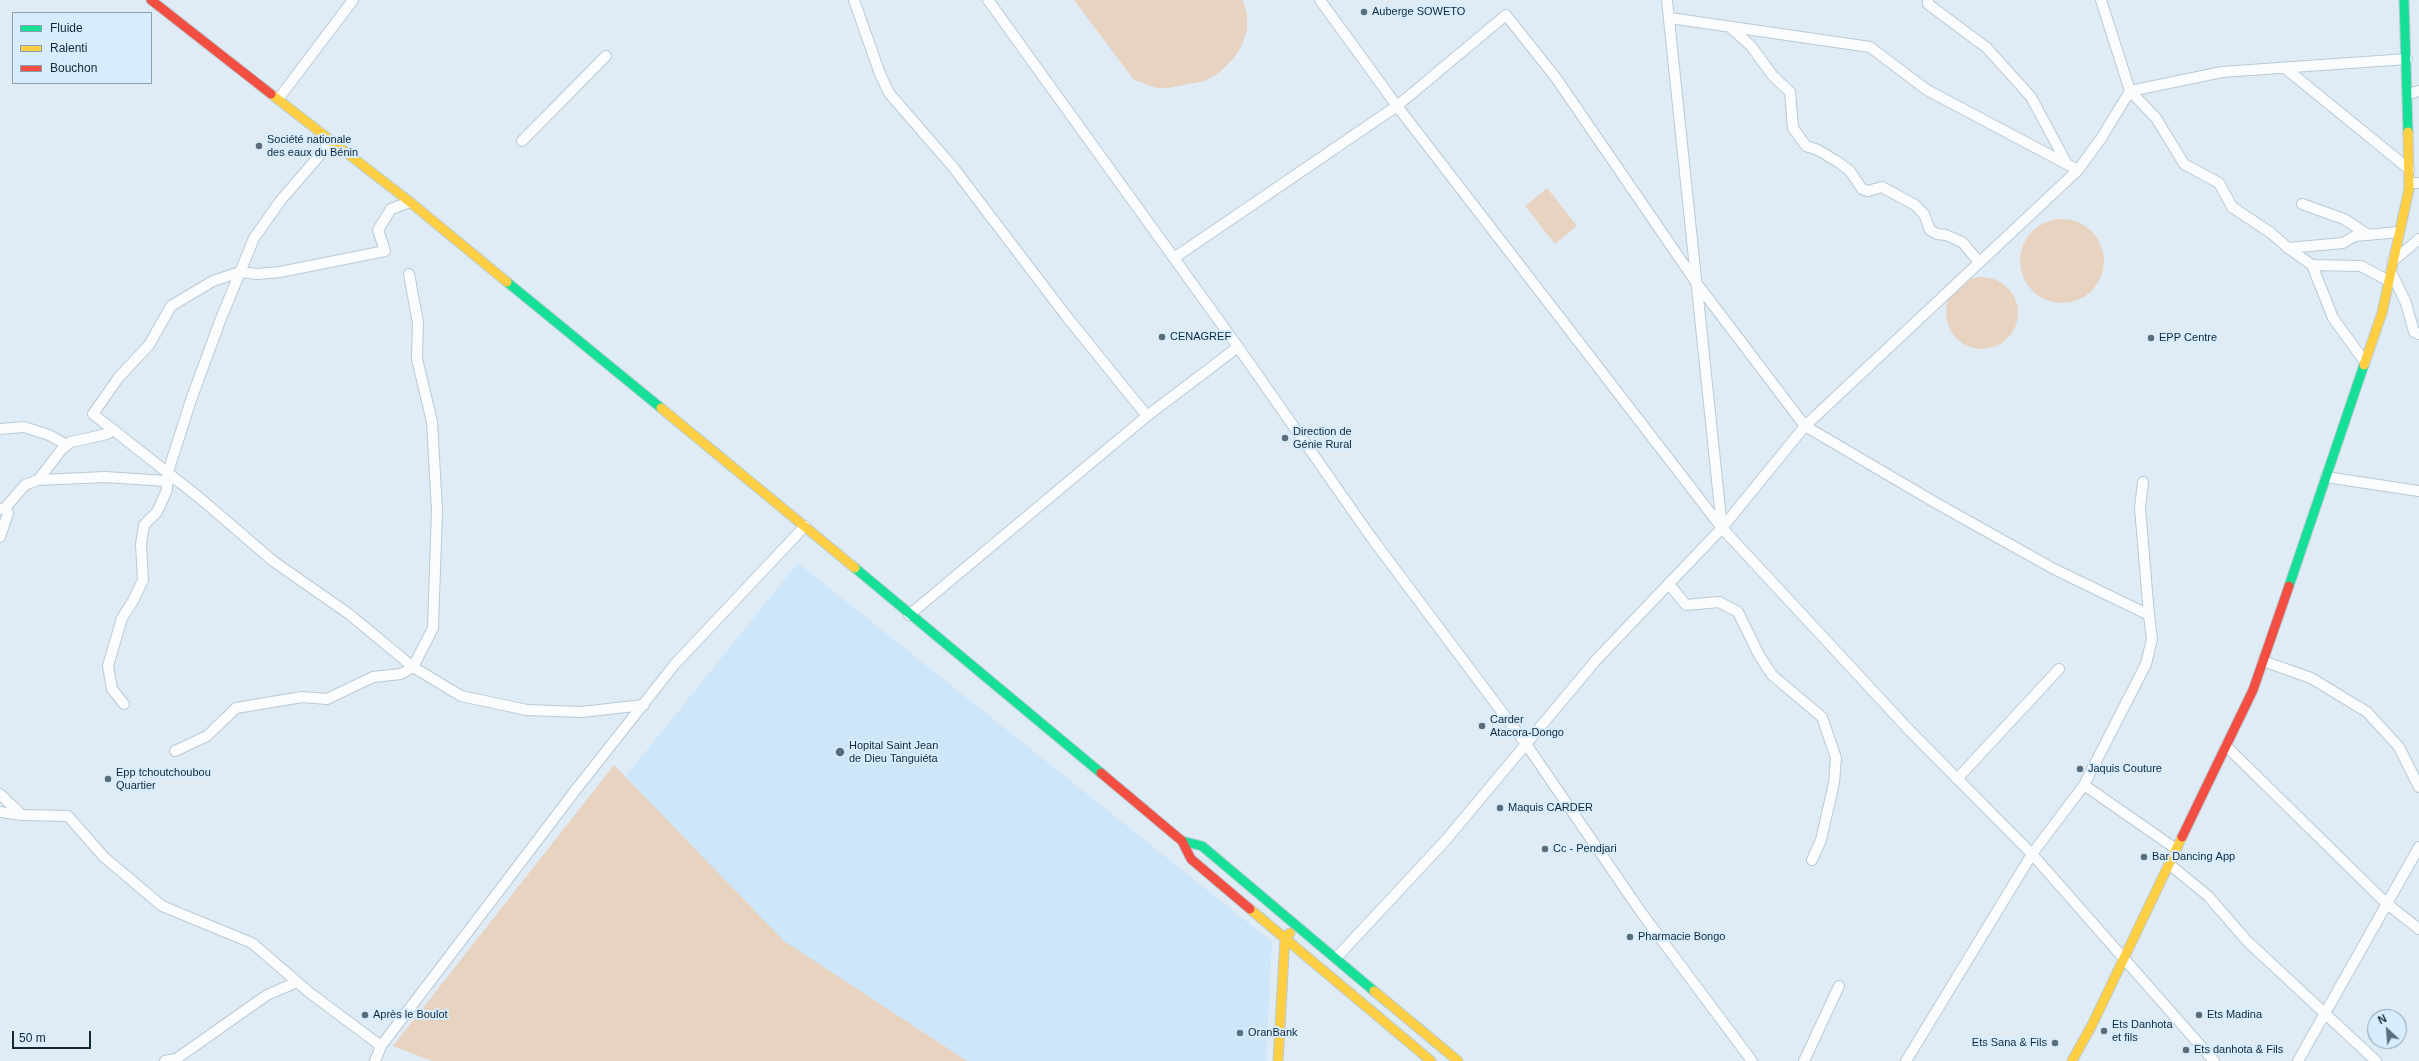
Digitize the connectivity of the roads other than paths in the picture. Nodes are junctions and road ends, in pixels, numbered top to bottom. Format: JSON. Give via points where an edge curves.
{"nodes":[{"id":1,"x":151,"y":0,"type":"edge"},
{"id":2,"x":353,"y":0,"type":"edge"},
{"id":3,"x":854,"y":0,"type":"edge"},
{"id":4,"x":988,"y":0,"type":"edge"},
{"id":5,"x":1667,"y":0,"type":"edge"},
{"id":6,"x":1928,"y":0,"type":"edge"},
{"id":7,"x":2101,"y":0,"type":"edge"},
{"id":8,"x":2404,"y":0,"type":"edge"},
{"id":9,"x":1323,"y":1,"type":"edge"},
{"id":10,"x":1670,"y":18,"type":"junction"},
{"id":11,"x":1730,"y":27,"type":"junction"},
{"id":12,"x":606,"y":56,"type":"dead end"},
{"id":13,"x":2407,"y":59,"type":"junction"},
{"id":14,"x":2285,"y":68,"type":"junction"},
{"id":15,"x":2419,"y":90,"type":"edge"},
{"id":16,"x":2130,"y":91,"type":"junction"},
{"id":17,"x":2408,"y":94,"type":"junction"},
{"id":18,"x":279,"y":98,"type":"junction"},
{"id":19,"x":1397,"y":106,"type":"junction"},
{"id":20,"x":332,"y":141,"type":"junction"},
{"id":21,"x":522,"y":141,"type":"dead end"},
{"id":22,"x":2066,"y":164,"type":"junction"},
{"id":23,"x":2408,"y":169,"type":"junction"},
{"id":24,"x":2078,"y":170,"type":"junction"},
{"id":25,"x":2408,"y":183,"type":"junction"},
{"id":26,"x":2419,"y":183,"type":"edge"},
{"id":27,"x":410,"y":202,"type":"junction"},
{"id":28,"x":2302,"y":204,"type":"dead end"},
{"id":29,"x":2399,"y":232,"type":"junction"},
{"id":30,"x":2368,"y":235,"type":"junction"},
{"id":31,"x":2419,"y":239,"type":"edge"},
{"id":32,"x":2288,"y":248,"type":"junction"},
{"id":33,"x":1174,"y":258,"type":"junction"},
{"id":34,"x":2393,"y":261,"type":"junction"},
{"id":35,"x":1979,"y":262,"type":"junction"},
{"id":36,"x":2312,"y":265,"type":"junction"},
{"id":37,"x":240,"y":272,"type":"junction"},
{"id":38,"x":409,"y":274,"type":"dead end"},
{"id":39,"x":2390,"y":276,"type":"junction"},
{"id":40,"x":1698,"y":285,"type":"junction"},
{"id":41,"x":2419,"y":334,"type":"edge"},
{"id":42,"x":1238,"y":347,"type":"junction"},
{"id":43,"x":2365,"y":362,"type":"junction"},
{"id":44,"x":1147,"y":416,"type":"junction"},
{"id":45,"x":1805,"y":426,"type":"junction"},
{"id":46,"x":0,"y":429,"type":"edge"},
{"id":47,"x":114,"y":430,"type":"junction"},
{"id":48,"x":67,"y":445,"type":"junction"},
{"id":49,"x":169,"y":477,"type":"junction"},
{"id":50,"x":2326,"y":477,"type":"junction"},
{"id":51,"x":38,"y":480,"type":"junction"},
{"id":52,"x":2143,"y":482,"type":"dead end"},
{"id":53,"x":2419,"y":491,"type":"edge"},
{"id":54,"x":3,"y":508,"type":"edge"},
{"id":55,"x":805,"y":526,"type":"junction"},
{"id":56,"x":1722,"y":528,"type":"junction"},
{"id":57,"x":0,"y":537,"type":"edge"},
{"id":58,"x":1669,"y":584,"type":"junction"},
{"id":59,"x":910,"y":615,"type":"junction"},
{"id":60,"x":2149,"y":615,"type":"junction"},
{"id":61,"x":2263,"y":661,"type":"junction"},
{"id":62,"x":413,"y":667,"type":"junction"},
{"id":63,"x":2059,"y":669,"type":"dead end"},
{"id":64,"x":124,"y":704,"type":"dead end"},
{"id":65,"x":644,"y":705,"type":"junction"},
{"id":66,"x":1526,"y":744,"type":"junction"},
{"id":67,"x":2226,"y":746,"type":"junction"},
{"id":68,"x":175,"y":751,"type":"dead end"},
{"id":69,"x":1957,"y":779,"type":"junction"},
{"id":70,"x":2084,"y":785,"type":"junction"},
{"id":71,"x":2419,"y":787,"type":"edge"},
{"id":72,"x":0,"y":794,"type":"edge"},
{"id":73,"x":0,"y":812,"type":"edge"},
{"id":74,"x":22,"y":815,"type":"junction"},
{"id":75,"x":1182,"y":841,"type":"junction"},
{"id":76,"x":2419,"y":847,"type":"edge"},
{"id":77,"x":2176,"y":849,"type":"junction"},
{"id":78,"x":2032,"y":854,"type":"junction"},
{"id":79,"x":1812,"y":860,"type":"dead end"},
{"id":80,"x":2169,"y":864,"type":"junction"},
{"id":81,"x":2386,"y":903,"type":"junction"},
{"id":82,"x":1298,"y":925,"type":"junction"},
{"id":83,"x":2419,"y":929,"type":"edge"},
{"id":84,"x":1285,"y":938,"type":"junction"},
{"id":85,"x":2123,"y":956,"type":"junction"},
{"id":86,"x":1336,"y":958,"type":"junction"},
{"id":87,"x":297,"y":982,"type":"junction"},
{"id":88,"x":1839,"y":986,"type":"dead end"},
{"id":89,"x":2325,"y":1014,"type":"junction"},
{"id":90,"x":381,"y":1046,"type":"junction"},
{"id":91,"x":180,"y":1059,"type":"edge"},
{"id":92,"x":165,"y":1061,"type":"edge"},
{"id":93,"x":375,"y":1061,"type":"edge"},
{"id":94,"x":1278,"y":1061,"type":"edge"},
{"id":95,"x":1431,"y":1061,"type":"edge"},
{"id":96,"x":1458,"y":1061,"type":"edge"},
{"id":97,"x":1752,"y":1061,"type":"edge"},
{"id":98,"x":1804,"y":1061,"type":"edge"},
{"id":99,"x":1906,"y":1061,"type":"edge"},
{"id":100,"x":2072,"y":1061,"type":"edge"},
{"id":101,"x":2214,"y":1061,"type":"edge"},
{"id":102,"x":2298,"y":1061,"type":"edge"},
{"id":103,"x":2376,"y":1061,"type":"edge"}],
"edges":[{"from":1,"to":18,"type":"main road"},
{"from":2,"to":18,"type":"street"},
{"from":3,"to":44,"type":"street","via":[[889,93],[953,167],[1066,317]]},
{"from":4,"to":33,"type":"street"},
{"from":5,"to":10,"type":"street"},
{"from":6,"to":22,"type":"street","via":[[1928,4],[1987,48],[2030,97]]},
{"from":7,"to":16,"type":"street"},
{"from":8,"to":13,"type":"main road"},
{"from":9,"to":19,"type":"street"},
{"from":10,"to":11,"type":"street"},
{"from":10,"to":40,"type":"street"},
{"from":11,"to":22,"type":"street","via":[[1870,47],[1927,90]]},
{"from":11,"to":35,"type":"street","via":[[1751,46],[1773,76],[1790,92],[1793,128],[1806,146],[1838,162],[1850,172],[1862,189],[1868,191],[1882,187],[1915,205],[1924,214],[1930,230],[1962,242]]},
{"from":12,"to":21,"type":"street"},
{"from":13,"to":14,"type":"street"},
{"from":13,"to":17,"type":"main road"},
{"from":14,"to":16,"type":"street","via":[[2222,72]]},
{"from":14,"to":23,"type":"street"},
{"from":15,"to":17,"type":"street"},
{"from":16,"to":24,"type":"street"},
{"from":16,"to":32,"type":"street","via":[[2156,118],[2184,164],[2219,183],[2232,207],[2271,232]]},
{"from":17,"to":23,"type":"main road"},
{"from":18,"to":20,"type":"main road"},
{"from":19,"to":33,"type":"street"},
{"from":19,"to":40,"type":"street","via":[[1506,15],[1556,78]]},
{"from":19,"to":56,"type":"street"},
{"from":20,"to":27,"type":"main road"},
{"from":20,"to":37,"type":"street","via":[[280,200],[254,238]]},
{"from":22,"to":24,"type":"street"},
{"from":23,"to":25,"type":"main road"},
{"from":24,"to":35,"type":"street"},
{"from":25,"to":26,"type":"street"},
{"from":25,"to":29,"type":"main road"},
{"from":27,"to":37,"type":"street","via":[[391,209],[378,230],[385,251],[280,272]]},
{"from":27,"to":55,"type":"main road"},
{"from":28,"to":30,"type":"street","via":[[2344,219]]},
{"from":29,"to":30,"type":"street"},
{"from":29,"to":34,"type":"main road"},
{"from":30,"to":32,"type":"street","via":[[2355,236],[2343,243]]},
{"from":31,"to":34,"type":"street"},
{"from":32,"to":36,"type":"street"},
{"from":33,"to":42,"type":"street"},
{"from":34,"to":39,"type":"main road"},
{"from":35,"to":45,"type":"street"},
{"from":36,"to":39,"type":"street","via":[[2361,266]]},
{"from":36,"to":43,"type":"street","via":[[2333,318]]},
{"from":37,"to":47,"type":"street","via":[[213,281],[171,306],[149,345],[119,377],[93,414]]},
{"from":37,"to":49,"type":"street","via":[[191,400]]},
{"from":38,"to":62,"type":"street","via":[[418,323],[417,359],[432,422],[437,510],[433,628]]},
{"from":39,"to":41,"type":"street","via":[[2406,304],[2414,332]]},
{"from":39,"to":43,"type":"main road","via":[[2382,313]]},
{"from":40,"to":45,"type":"street"},
{"from":40,"to":56,"type":"street"},
{"from":42,"to":44,"type":"street"},
{"from":42,"to":66,"type":"street","via":[[1371,537]]},
{"from":43,"to":50,"type":"main road"},
{"from":44,"to":59,"type":"street"},
{"from":45,"to":56,"type":"street"},
{"from":45,"to":60,"type":"street","via":[[2054,569]]},
{"from":46,"to":48,"type":"street","via":[[24,427],[49,435]]},
{"from":47,"to":48,"type":"street"},
{"from":47,"to":49,"type":"street"},
{"from":48,"to":51,"type":"street"},
{"from":49,"to":51,"type":"street"},
{"from":49,"to":62,"type":"street","via":[[274,561],[349,614]]},
{"from":49,"to":64,"type":"street","via":[[167,490],[157,512],[144,524],[142,580],[122,618],[108,666],[112,690]]},
{"from":50,"to":53,"type":"street"},
{"from":50,"to":61,"type":"main road"},
{"from":51,"to":54,"type":"street","via":[[25,485]]},
{"from":52,"to":60,"type":"street","via":[[2140,508]]},
{"from":54,"to":57,"type":"street","via":[[8,513]]},
{"from":55,"to":59,"type":"main road"},
{"from":55,"to":65,"type":"street","via":[[675,664]]},
{"from":56,"to":58,"type":"street"},
{"from":56,"to":69,"type":"street"},
{"from":58,"to":66,"type":"street","via":[[1597,659]]},
{"from":58,"to":79,"type":"street","via":[[1686,604],[1720,602],[1738,612],[1772,675],[1822,717],[1836,758],[1834,783],[1821,840]]},
{"from":59,"to":75,"type":"main road"},
{"from":60,"to":70,"type":"street","via":[[2152,639],[2146,664]]},
{"from":61,"to":67,"type":"main road","via":[[2253,690]]},
{"from":61,"to":71,"type":"street","via":[[2311,678],[2367,712],[2399,747]]},
{"from":62,"to":65,"type":"street","via":[[460,696],[527,710],[581,712]]},
{"from":62,"to":68,"type":"street","via":[[401,674],[373,677],[327,699],[302,697],[236,708],[207,736]]},
{"from":63,"to":69,"type":"street"},
{"from":65,"to":90,"type":"street"},
{"from":66,"to":86,"type":"street","via":[[1445,841]]},
{"from":66,"to":97,"type":"street","via":[[1643,915]]},
{"from":67,"to":77,"type":"main road"},
{"from":67,"to":81,"type":"street"},
{"from":69,"to":78,"type":"street"},
{"from":70,"to":77,"type":"street"},
{"from":70,"to":78,"type":"street"},
{"from":72,"to":74,"type":"street"},
{"from":73,"to":74,"type":"street"},
{"from":74,"to":87,"type":"street","via":[[68,816],[104,857],[162,906],[252,943]]},
{"from":75,"to":82,"type":"main road","via":[[1202,846]]},
{"from":75,"to":84,"type":"main road","via":[[1191,859]]},
{"from":76,"to":81,"type":"street"},
{"from":77,"to":80,"type":"main road"},
{"from":78,"to":85,"type":"street"},
{"from":78,"to":99,"type":"street"},
{"from":80,"to":85,"type":"main road"},
{"from":80,"to":89,"type":"street","via":[[2208,896],[2247,941]]},
{"from":81,"to":83,"type":"street"},
{"from":81,"to":89,"type":"street"},
{"from":82,"to":84,"type":"main road"},
{"from":82,"to":86,"type":"main road"},
{"from":84,"to":94,"type":"main road"},
{"from":84,"to":95,"type":"main road"},
{"from":85,"to":100,"type":"main road","via":[[2092,1025]]},
{"from":85,"to":101,"type":"street"},
{"from":86,"to":96,"type":"main road"},
{"from":87,"to":90,"type":"street"},
{"from":87,"to":91,"type":"street","via":[[267,995]]},
{"from":88,"to":98,"type":"street"},
{"from":89,"to":102,"type":"street"},
{"from":89,"to":103,"type":"street"},
{"from":90,"to":93,"type":"street"},
{"from":91,"to":92,"type":"street"}]}
